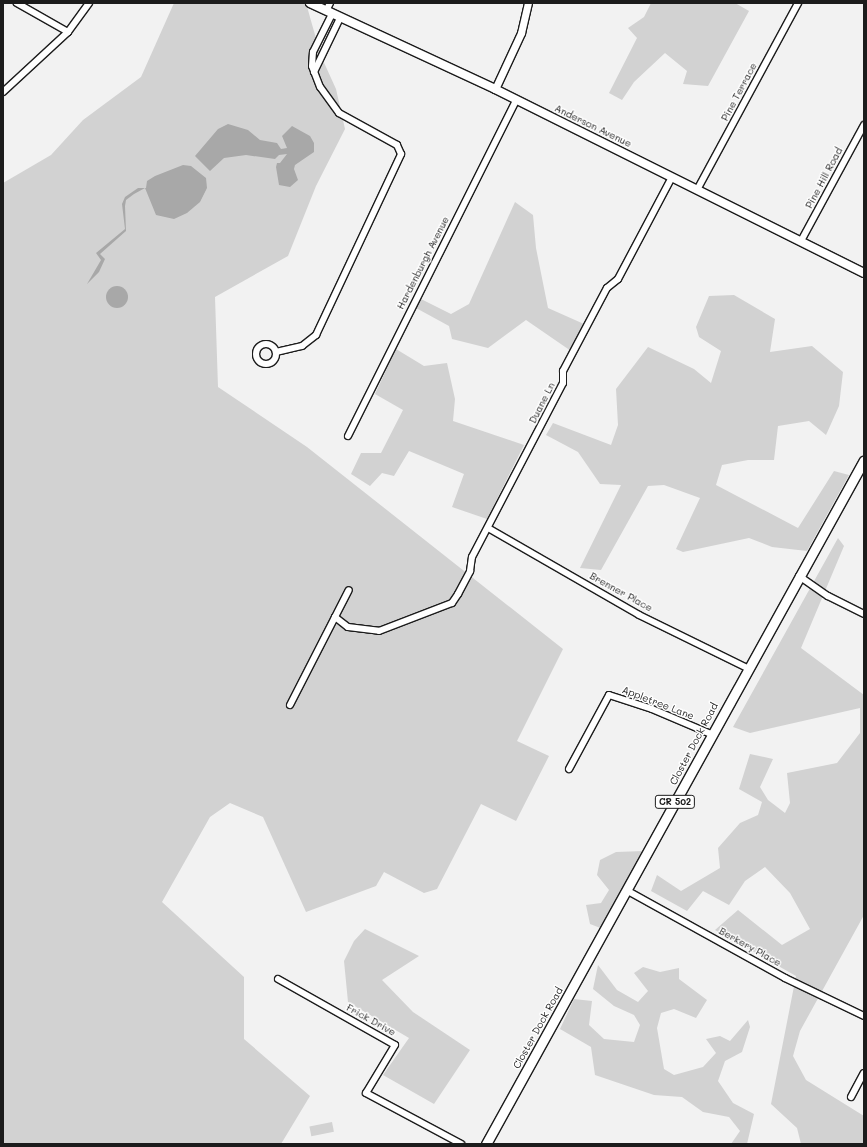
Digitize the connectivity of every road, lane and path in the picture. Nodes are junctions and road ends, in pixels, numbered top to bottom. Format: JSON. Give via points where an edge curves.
{"nodes":[{"id":1,"x":17,"y":3,"type":"edge"},
{"id":2,"x":89,"y":3,"type":"edge"},
{"id":3,"x":310,"y":3,"type":"edge"},
{"id":4,"x":330,"y":3,"type":"edge"},
{"id":5,"x":528,"y":3,"type":"edge"},
{"id":6,"x":798,"y":3,"type":"edge"},
{"id":7,"x":329,"y":12,"type":"junction"},
{"id":8,"x":340,"y":18,"type":"junction"},
{"id":9,"x":68,"y":32,"type":"junction"},
{"id":10,"x":314,"y":72,"type":"junction"},
{"id":11,"x":495,"y":89,"type":"junction"},
{"id":12,"x":3,"y":92,"type":"edge"},
{"id":13,"x":516,"y":100,"type":"junction"},
{"id":14,"x":864,"y":125,"type":"edge"},
{"id":15,"x":672,"y":177,"type":"junction"},
{"id":16,"x":697,"y":190,"type":"junction"},
{"id":17,"x":801,"y":241,"type":"junction"},
{"id":18,"x":864,"y":272,"type":"edge"},
{"id":19,"x":276,"y":352,"type":"dead end"},
{"id":20,"x":348,"y":436,"type":"dead end"},
{"id":21,"x":864,"y":460,"type":"edge"},
{"id":22,"x":488,"y":528,"type":"junction"},
{"id":23,"x":799,"y":576,"type":"junction"},
{"id":24,"x":349,"y":590,"type":"dead end"},
{"id":25,"x":864,"y":614,"type":"edge"},
{"id":26,"x":335,"y":617,"type":"junction"},
{"id":27,"x":747,"y":668,"type":"junction"},
{"id":28,"x":290,"y":705,"type":"dead end"},
{"id":29,"x":711,"y":734,"type":"junction"},
{"id":30,"x":569,"y":769,"type":"dead end"},
{"id":31,"x":628,"y":891,"type":"junction"},
{"id":32,"x":278,"y":979,"type":"dead end"},
{"id":33,"x":864,"y":1016,"type":"edge"},
{"id":34,"x":864,"y":1073,"type":"edge"},
{"id":35,"x":851,"y":1097,"type":"dead end"},
{"id":36,"x":461,"y":1144,"type":"edge"},
{"id":37,"x":486,"y":1144,"type":"edge"}],
"edges":[{"from":1,"to":9,"type":"street"},
{"from":2,"to":9,"type":"street"},
{"from":3,"to":7,"type":"main road","name":"Anderson Avenue"},
{"from":4,"to":7,"type":"street"},
{"from":5,"to":11,"type":"street","via":[[519,37]]},
{"from":6,"to":16,"type":"street","name":"Pine Terrace"},
{"from":7,"to":8,"type":"main road","name":"Anderson Avenue"},
{"from":7,"to":10,"type":"street","via":[[313,52]]},
{"from":8,"to":10,"type":"street"},
{"from":8,"to":11,"type":"main road","name":"Anderson Avenue"},
{"from":9,"to":12,"type":"street"},
{"from":10,"to":19,"type":"street","via":[[320,87],[340,113],[396,145],[401,154],[316,335],[302,346]]},
{"from":11,"to":13,"type":"main road","name":"Anderson Avenue"},
{"from":13,"to":15,"type":"main road","name":"Anderson Avenue"},
{"from":13,"to":20,"type":"street","name":"Hardenburgh Avenue"},
{"from":14,"to":17,"type":"street","name":"Pine Hill Road"},
{"from":15,"to":16,"type":"main road","name":"Anderson Avenue"},
{"from":15,"to":22,"type":"street","name":"Duane Ln","via":[[618,279],[607,288],[563,371],[564,383]]},
{"from":16,"to":17,"type":"main road","name":"Anderson Avenue"},
{"from":17,"to":18,"type":"main road","name":"Anderson Avenue"},
{"from":21,"to":23,"type":"main road","name":"Closter Dock Road","number":"CR 502"},
{"from":22,"to":26,"type":"street","name":"Duane Ln","via":[[472,557],[470,571],[452,603],[379,631],[348,627]]},
{"from":22,"to":27,"type":"street","name":"Brenner Place","via":[[639,615]]},
{"from":23,"to":25,"type":"street","via":[[828,596]]},
{"from":23,"to":27,"type":"main road","name":"Closter Dock Road","number":"CR 502"},
{"from":24,"to":26,"type":"street"},
{"from":26,"to":28,"type":"street"},
{"from":27,"to":29,"type":"main road","name":"Closter Dock Road","number":"CR 502"},
{"from":29,"to":30,"type":"street","name":"Appletree Lane","via":[[652,709],[608,695]]},
{"from":29,"to":31,"type":"main road","name":"Closter Dock Road","number":"CR 502"},
{"from":31,"to":33,"type":"street","name":"Berkery Place","via":[[790,981]]},
{"from":31,"to":37,"type":"main road","name":"Closter Dock Road","number":"CR 502"},
{"from":32,"to":36,"type":"street","name":"Frick Drive","via":[[395,1045],[366,1093]]},
{"from":34,"to":35,"type":"street"}]}
